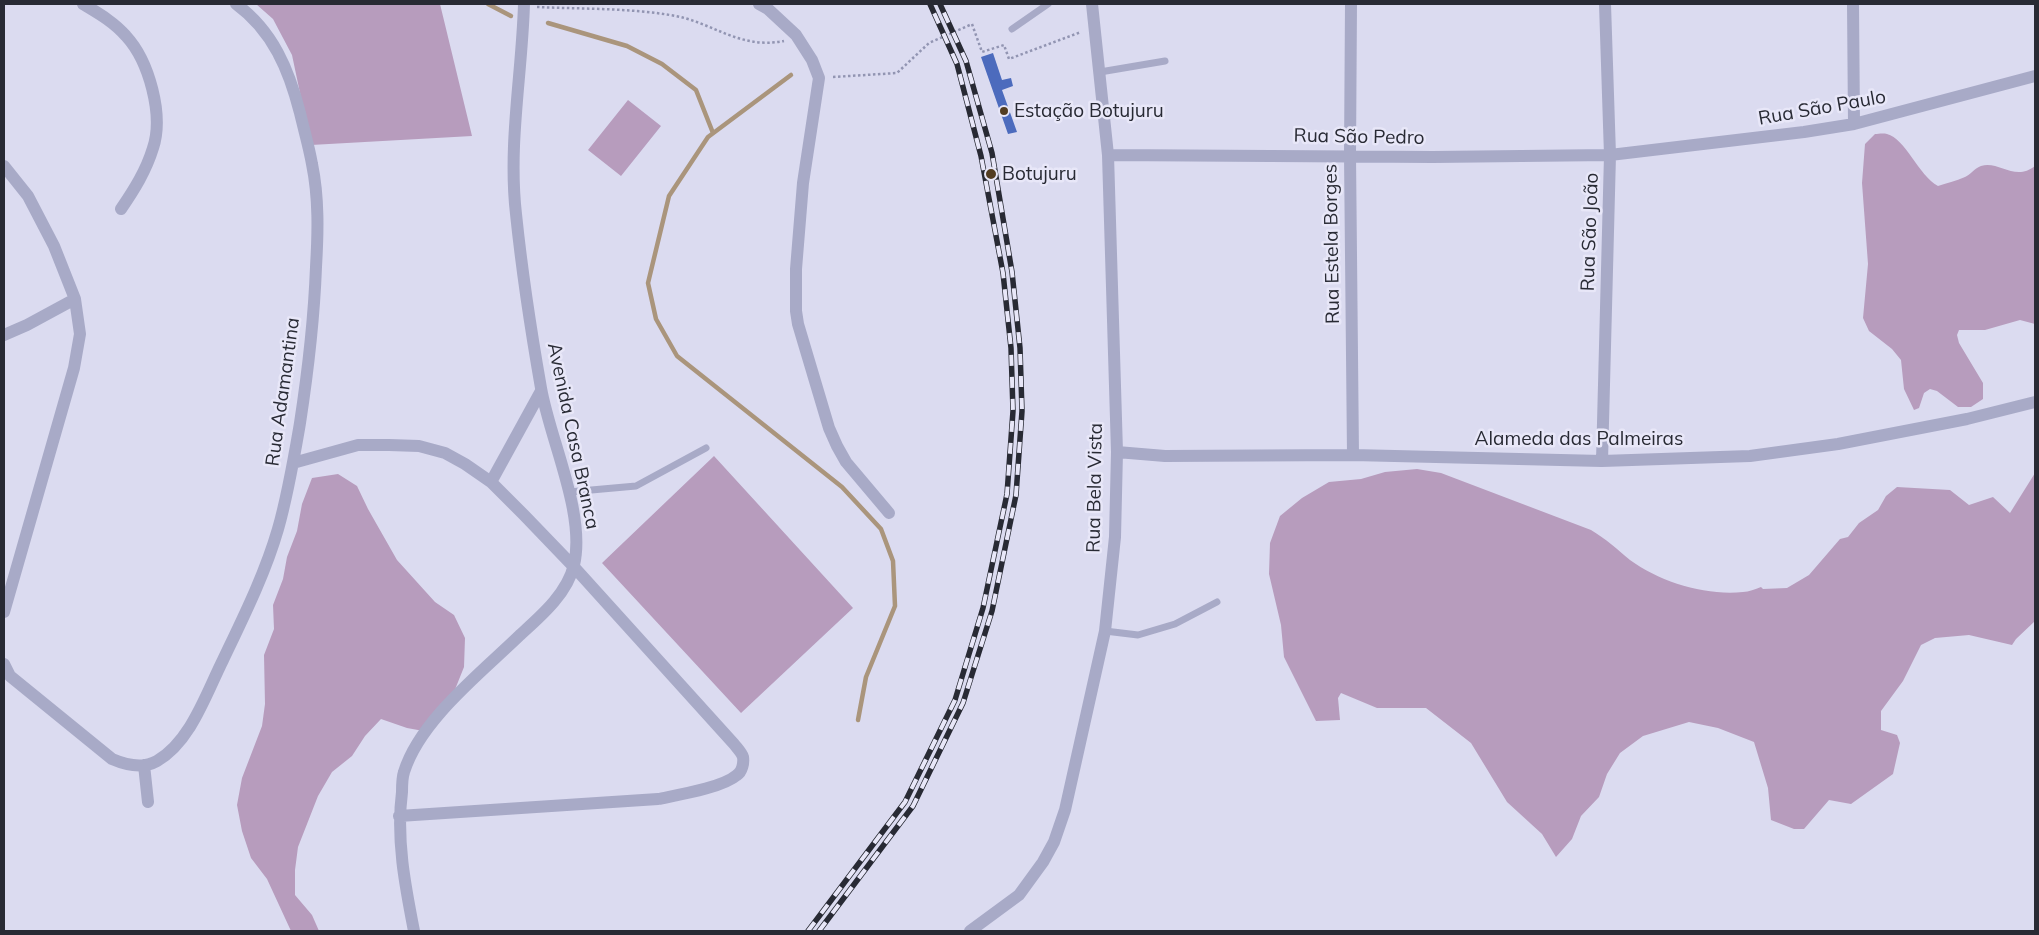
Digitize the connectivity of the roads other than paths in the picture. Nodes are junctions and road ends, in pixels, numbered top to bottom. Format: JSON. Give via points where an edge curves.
{"nodes":[{"id":1,"x":83,"y":4,"type":"edge"},
{"id":2,"x":236,"y":4,"type":"edge"},
{"id":3,"x":759,"y":4,"type":"edge"},
{"id":4,"x":1048,"y":4,"type":"edge"},
{"id":5,"x":1092,"y":4,"type":"edge"},
{"id":6,"x":1351,"y":4,"type":"edge"},
{"id":7,"x":1605,"y":4,"type":"edge"},
{"id":8,"x":1853,"y":4,"type":"edge"},
{"id":9,"x":524,"y":5,"type":"edge"},
{"id":10,"x":1012,"y":30,"type":"dead end"},
{"id":11,"x":1165,"y":60,"type":"dead end"},
{"id":12,"x":1100,"y":72,"type":"junction"},
{"id":13,"x":2035,"y":76,"type":"edge"},
{"id":14,"x":1854,"y":124,"type":"junction"},
{"id":15,"x":1108,"y":155,"type":"junction"},
{"id":16,"x":1350,"y":155,"type":"junction"},
{"id":17,"x":1610,"y":155,"type":"junction"},
{"id":18,"x":4,"y":166,"type":"edge"},
{"id":19,"x":121,"y":209,"type":"dead end"},
{"id":20,"x":75,"y":299,"type":"junction"},
{"id":21,"x":4,"y":335,"type":"edge"},
{"id":22,"x":541,"y":391,"type":"junction"},
{"id":23,"x":2035,"y":402,"type":"edge"},
{"id":24,"x":706,"y":448,"type":"dead end"},
{"id":25,"x":1117,"y":452,"type":"junction"},
{"id":26,"x":1353,"y":454,"type":"junction"},
{"id":27,"x":1602,"y":461,"type":"junction"},
{"id":28,"x":293,"y":463,"type":"junction"},
{"id":29,"x":491,"y":482,"type":"junction"},
{"id":30,"x":569,"y":492,"type":"junction"},
{"id":31,"x":889,"y":513,"type":"dead end"},
{"id":32,"x":574,"y":567,"type":"junction"},
{"id":33,"x":1217,"y":602,"type":"dead end"},
{"id":34,"x":4,"y":612,"type":"edge"},
{"id":35,"x":1105,"y":631,"type":"junction"},
{"id":36,"x":4,"y":664,"type":"edge"},
{"id":37,"x":144,"y":765,"type":"junction"},
{"id":38,"x":148,"y":802,"type":"dead end"},
{"id":39,"x":399,"y":816,"type":"junction"},
{"id":40,"x":414,"y":931,"type":"edge"},
{"id":41,"x":970,"y":931,"type":"edge"}],
"edges":[{"from":1,"to":19,"type":"street","via":[[127,36],[150,82],[156,112],[154,147],[141,180]]},
{"from":2,"to":28,"type":"street","name":"Rua Adamantina","via":[[262,28],[288,71],[312,164],[318,225],[313,329]]},
{"from":3,"to":31,"type":"street","via":[[796,35],[819,78],[803,183],[796,269],[798,324],[837,446],[846,462]]},
{"from":4,"to":10,"type":"lane"},
{"from":5,"to":12,"type":"street","name":"Rua Bela Vista"},
{"from":6,"to":16,"type":"street","name":"Rua Estela Borges"},
{"from":7,"to":17,"type":"street","name":"Rua São João"},
{"from":8,"to":14,"type":"street"},
{"from":9,"to":22,"type":"street","name":"Avenida Casa Branca","via":[[514,192]]},
{"from":11,"to":12,"type":"lane"},
{"from":12,"to":15,"type":"street","name":"Rua Bela Vista"},
{"from":13,"to":14,"type":"street","name":"Rua São Paulo"},
{"from":14,"to":17,"type":"street","name":"Rua São Paulo"},
{"from":15,"to":16,"type":"street","name":"Rua São Pedro"},
{"from":15,"to":25,"type":"street","name":"Rua Bela Vista"},
{"from":16,"to":17,"type":"street","name":"Rua São Pedro"},
{"from":16,"to":26,"type":"street","name":"Rua Estela Borges"},
{"from":17,"to":27,"type":"street","name":"Rua São João"},
{"from":18,"to":20,"type":"street","via":[[28,196],[54,246]]},
{"from":20,"to":21,"type":"street"},
{"from":20,"to":34,"type":"street","via":[[80,334],[74,368]]},
{"from":22,"to":29,"type":"street"},
{"from":22,"to":30,"type":"street","name":"Avenida Casa Branca"},
{"from":23,"to":27,"type":"street","name":"Alameda das Palmeiras","via":[[1967,420],[1838,444],[1750,456]]},
{"from":24,"to":30,"type":"lane","via":[[636,486]]},
{"from":25,"to":26,"type":"street","name":"Alameda das Palmeiras","via":[[1165,456]]},
{"from":25,"to":35,"type":"street","name":"Rua Bela Vista","via":[[1115,537]]},
{"from":26,"to":27,"type":"street","name":"Alameda das Palmeiras"},
{"from":28,"to":29,"type":"street","via":[[358,446],[420,446],[466,464]]},
{"from":28,"to":37,"type":"street","name":"Rua Adamantina","via":[[278,529],[246,612],[194,719],[174,748],[156,762]]},
{"from":29,"to":32,"type":"street"},
{"from":30,"to":32,"type":"street","name":"Avenida Casa Branca","via":[[576,530]]},
{"from":32,"to":39,"type":"street","name":"Avenida Casa Branca","via":[[553,604],[442,710],[417,743],[404,773]]},
{"from":32,"to":39,"type":"street","via":[[734,744],[743,757],[743,767],[737,775],[722,783],[658,799]]},
{"from":33,"to":35,"type":"lane","via":[[1175,624],[1138,635]]},
{"from":35,"to":41,"type":"street","name":"Rua Bela Vista","via":[[1065,810],[1054,842],[1019,896]]},
{"from":36,"to":37,"type":"street","via":[[10,676],[112,759],[126,765]]},
{"from":37,"to":38,"type":"street"},
{"from":39,"to":40,"type":"street","name":"Avenida Casa Branca"}]}
